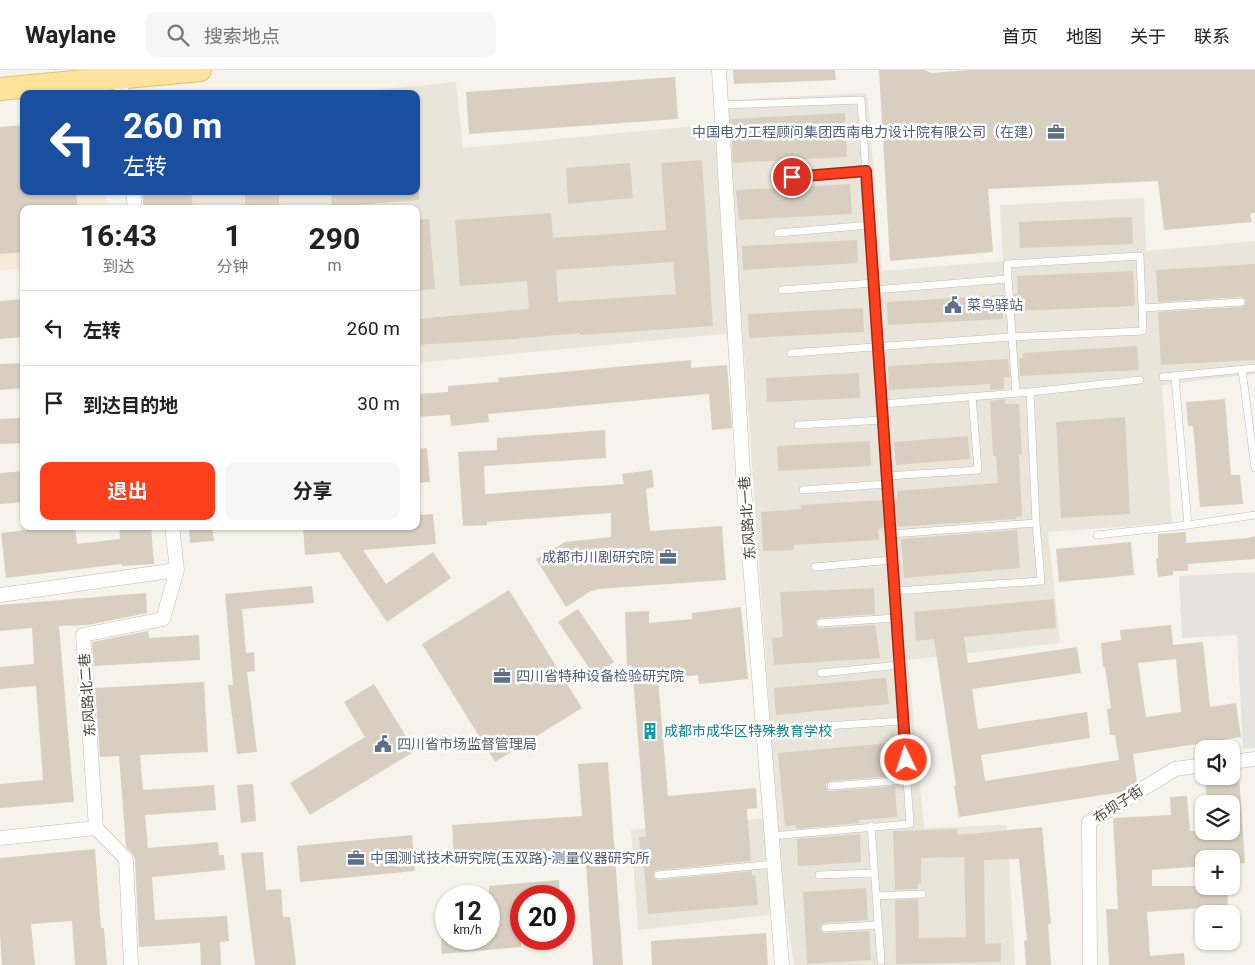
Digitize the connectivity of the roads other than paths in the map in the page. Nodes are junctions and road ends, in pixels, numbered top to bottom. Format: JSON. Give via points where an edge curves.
{"nodes":[{"id":1,"x":200,"y":70,"type":"edge"},
{"id":2,"x":719,"y":70,"type":"edge"},
{"id":3,"x":121,"y":85,"type":"edge"},
{"id":4,"x":0,"y":89,"type":"edge"},
{"id":5,"x":721,"y":105,"type":"junction"},
{"id":6,"x":866,"y":171,"type":"junction"},
{"id":7,"x":774,"y":178,"type":"dead end"},
{"id":8,"x":870,"y":225,"type":"junction"},
{"id":9,"x":778,"y":233,"type":"dead end"},
{"id":10,"x":1007,"y":279,"type":"junction"},
{"id":11,"x":874,"y":287,"type":"junction"},
{"id":12,"x":782,"y":290,"type":"dead end"},
{"id":13,"x":1241,"y":302,"type":"dead end"},
{"id":14,"x":1142,"y":308,"type":"junction"},
{"id":15,"x":1011,"y":337,"type":"junction"},
{"id":16,"x":878,"y":347,"type":"junction"},
{"id":17,"x":792,"y":353,"type":"dead end"},
{"id":18,"x":1255,"y":368,"type":"edge"},
{"id":19,"x":1242,"y":370,"type":"junction"},
{"id":20,"x":1163,"y":377,"type":"dead end"},
{"id":21,"x":1175,"y":377,"type":"junction"},
{"id":22,"x":1140,"y":380,"type":"dead end"},
{"id":23,"x":1030,"y":392,"type":"junction"},
{"id":24,"x":1016,"y":393,"type":"junction"},
{"id":25,"x":972,"y":396,"type":"junction"},
{"id":26,"x":882,"y":404,"type":"junction"},
{"id":27,"x":883,"y":420,"type":"junction"},
{"id":28,"x":798,"y":425,"type":"dead end"},
{"id":29,"x":1255,"y":468,"type":"edge"},
{"id":30,"x":887,"y":476,"type":"junction"},
{"id":31,"x":888,"y":484,"type":"junction"},
{"id":32,"x":803,"y":490,"type":"dead end"},
{"id":33,"x":1255,"y":515,"type":"edge"},
{"id":34,"x":1036,"y":523,"type":"junction"},
{"id":35,"x":1188,"y":525,"type":"junction"},
{"id":36,"x":172,"y":530,"type":"edge"},
{"id":37,"x":891,"y":534,"type":"junction"},
{"id":38,"x":1097,"y":535,"type":"dead end"},
{"id":39,"x":892,"y":560,"type":"junction"},
{"id":40,"x":815,"y":567,"type":"dead end"},
{"id":41,"x":176,"y":570,"type":"junction"},
{"id":42,"x":894,"y":591,"type":"junction"},
{"id":43,"x":0,"y":594,"type":"edge"},
{"id":44,"x":896,"y":618,"type":"junction"},
{"id":45,"x":822,"y":623,"type":"dead end"},
{"id":46,"x":899,"y":665,"type":"junction"},
{"id":47,"x":821,"y":673,"type":"dead end"},
{"id":48,"x":903,"y":721,"type":"junction"},
{"id":49,"x":824,"y":726,"type":"dead end"},
{"id":50,"x":1255,"y":759,"type":"edge"},
{"id":51,"x":1240,"y":761,"type":"edge"},
{"id":52,"x":1195,"y":766,"type":"edge"},
{"id":53,"x":907,"y":780,"type":"junction"},
{"id":54,"x":830,"y":786,"type":"dead end"},
{"id":55,"x":870,"y":826,"type":"junction"},
{"id":56,"x":96,"y":828,"type":"junction"},
{"id":57,"x":771,"y":836,"type":"junction"},
{"id":58,"x":0,"y":838,"type":"edge"},
{"id":59,"x":774,"y":864,"type":"junction"},
{"id":60,"x":874,"y":873,"type":"junction"},
{"id":61,"x":658,"y":875,"type":"dead end"},
{"id":62,"x":819,"y":875,"type":"dead end"},
{"id":63,"x":922,"y":894,"type":"dead end"},
{"id":64,"x":876,"y":896,"type":"junction"},
{"id":65,"x":878,"y":924,"type":"junction"},
{"id":66,"x":825,"y":928,"type":"dead end"},
{"id":67,"x":881,"y":961,"type":"dead end"},
{"id":68,"x":131,"y":965,"type":"edge"},
{"id":69,"x":782,"y":965,"type":"edge"},
{"id":70,"x":1090,"y":965,"type":"edge"}],
"edges":[{"from":1,"to":3,"type":"main road"},
{"from":2,"to":5,"type":"street","name":"东风路北一巷"},
{"from":3,"to":4,"type":"main road"},
{"from":5,"to":6,"type":"lane","via":[[861,100]]},
{"from":5,"to":57,"type":"street","name":"东风路北一巷","via":[[744,489]]},
{"from":6,"to":7,"type":"lane"},
{"from":6,"to":8,"type":"lane"},
{"from":8,"to":9,"type":"lane"},
{"from":8,"to":11,"type":"lane"},
{"from":10,"to":11,"type":"lane"},
{"from":10,"to":14,"type":"lane","via":[[1006,264],[1140,256]]},
{"from":10,"to":15,"type":"lane"},
{"from":11,"to":12,"type":"lane"},
{"from":11,"to":16,"type":"lane"},
{"from":13,"to":14,"type":"lane"},
{"from":14,"to":15,"type":"lane","via":[[1143,331]]},
{"from":15,"to":16,"type":"lane"},
{"from":15,"to":24,"type":"lane"},
{"from":16,"to":17,"type":"lane"},
{"from":16,"to":26,"type":"lane"},
{"from":18,"to":19,"type":"lane"},
{"from":19,"to":21,"type":"lane"},
{"from":19,"to":29,"type":"lane"},
{"from":20,"to":21,"type":"lane"},
{"from":21,"to":35,"type":"lane"},
{"from":22,"to":23,"type":"lane"},
{"from":23,"to":24,"type":"lane"},
{"from":23,"to":34,"type":"lane"},
{"from":24,"to":25,"type":"lane"},
{"from":25,"to":26,"type":"lane"},
{"from":25,"to":30,"type":"lane","via":[[978,470]]},
{"from":26,"to":27,"type":"lane"},
{"from":27,"to":28,"type":"lane"},
{"from":27,"to":30,"type":"lane"},
{"from":30,"to":31,"type":"lane"},
{"from":31,"to":32,"type":"lane"},
{"from":31,"to":37,"type":"lane"},
{"from":33,"to":35,"type":"lane"},
{"from":34,"to":37,"type":"lane"},
{"from":34,"to":42,"type":"lane","via":[[1041,581]]},
{"from":35,"to":38,"type":"lane"},
{"from":36,"to":41,"type":"street","name":"东风路北二巷"},
{"from":37,"to":39,"type":"lane"},
{"from":39,"to":40,"type":"lane"},
{"from":39,"to":42,"type":"lane"},
{"from":41,"to":43,"type":"street"},
{"from":41,"to":56,"type":"street","name":"东风路北二巷","via":[[163,620],[83,636]]},
{"from":42,"to":44,"type":"lane"},
{"from":44,"to":45,"type":"lane"},
{"from":44,"to":46,"type":"lane"},
{"from":46,"to":47,"type":"lane"},
{"from":46,"to":48,"type":"lane"},
{"from":48,"to":49,"type":"lane"},
{"from":48,"to":53,"type":"lane"},
{"from":50,"to":51,"type":"street"},
{"from":52,"to":70,"type":"street","name":"布坝子街","via":[[1175,769],[1089,822]]},
{"from":53,"to":54,"type":"lane"},
{"from":53,"to":55,"type":"lane","via":[[910,824]]},
{"from":55,"to":57,"type":"lane"},
{"from":55,"to":60,"type":"lane"},
{"from":56,"to":58,"type":"street"},
{"from":56,"to":68,"type":"street","via":[[126,859]]},
{"from":57,"to":59,"type":"street","name":"东风路北一巷"},
{"from":59,"to":61,"type":"lane"},
{"from":59,"to":69,"type":"street","name":"东风路北一巷"},
{"from":60,"to":62,"type":"lane"},
{"from":60,"to":64,"type":"lane"},
{"from":63,"to":64,"type":"lane"},
{"from":64,"to":65,"type":"lane"},
{"from":65,"to":66,"type":"lane"},
{"from":65,"to":67,"type":"lane"}]}
